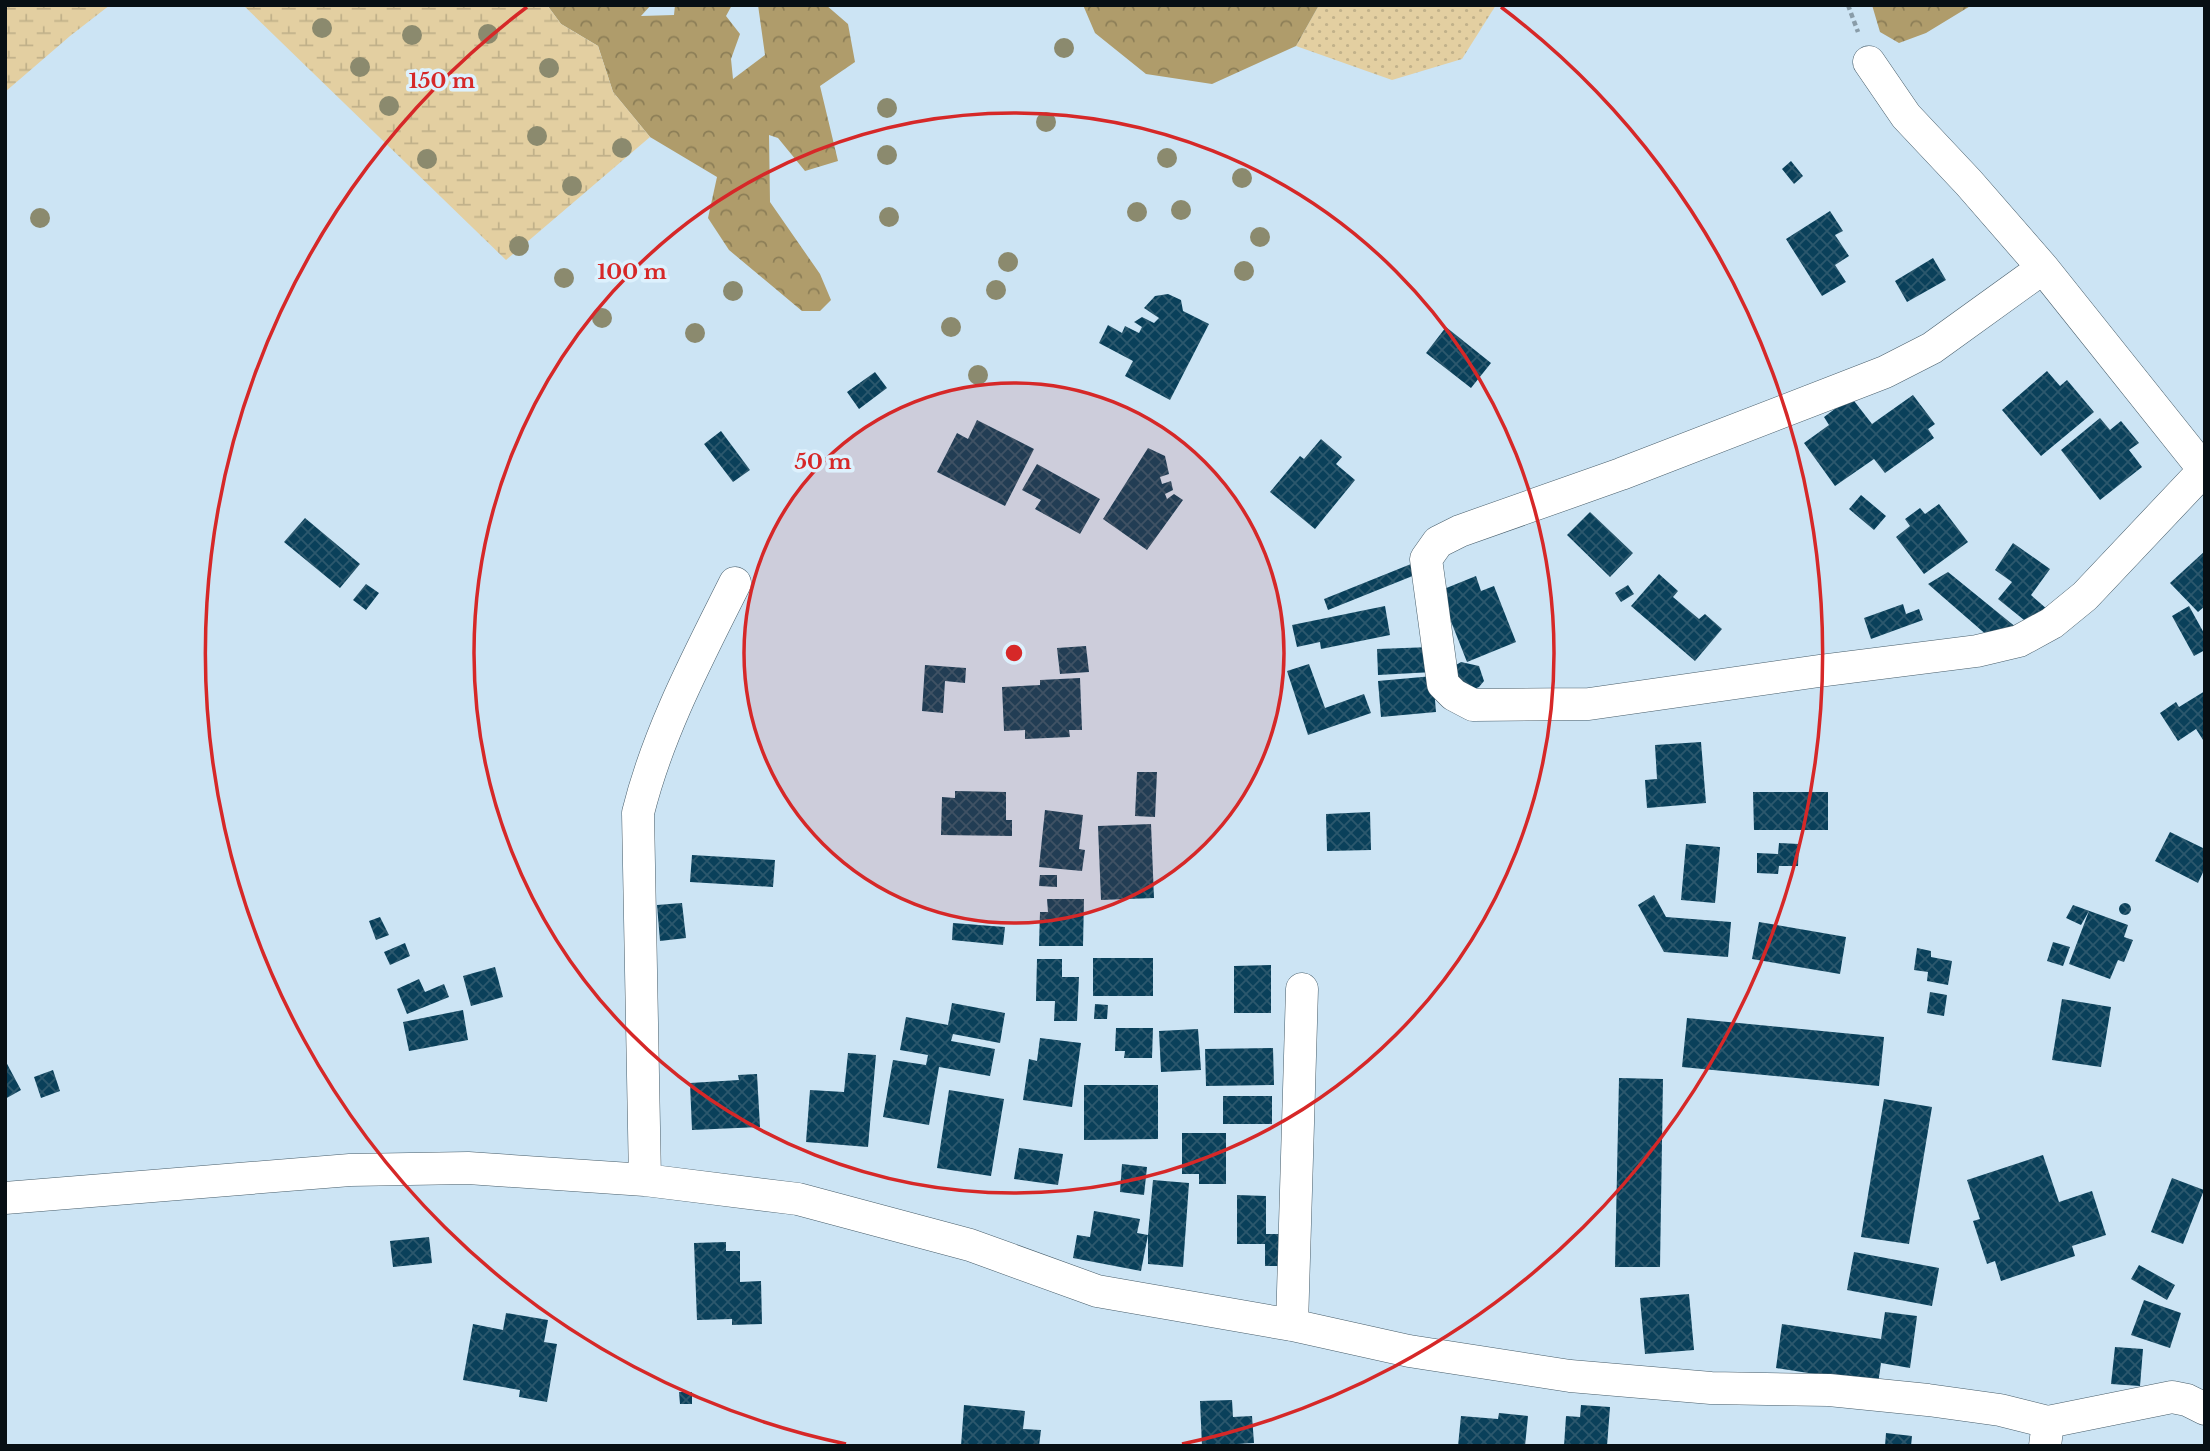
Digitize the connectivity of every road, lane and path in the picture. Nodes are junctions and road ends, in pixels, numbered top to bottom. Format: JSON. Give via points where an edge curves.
{"nodes":[{"id":1,"x":1869,"y":62,"type":"dead end"},
{"id":2,"x":2043,"y":268,"type":"junction"},
{"id":3,"x":2204,"y":470,"type":"edge"},
{"id":4,"x":736,"y":583,"type":"dead end"},
{"id":5,"x":1302,"y":989,"type":"dead end"},
{"id":6,"x":645,"y":1180,"type":"junction"},
{"id":7,"x":5,"y":1198,"type":"edge"},
{"id":8,"x":1292,"y":1325,"type":"junction"},
{"id":9,"x":2205,"y":1409,"type":"edge"},
{"id":10,"x":2047,"y":1434,"type":"edge"}],
"edges":[{"from":1,"to":2,"type":"street","via":[[1906,116]]},
{"from":2,"to":3,"type":"street"},
{"from":2,"to":3,"type":"street","via":[[1932,348],[1885,372],[1438,542],[1426,558],[1443,684],[1473,705],[1590,704],[2019,642],[2085,596]]},
{"from":4,"to":6,"type":"street","via":[[690,673],[647,778],[638,813]]},
{"from":5,"to":8,"type":"street"},
{"from":6,"to":7,"type":"street","via":[[468,1168],[350,1170]]},
{"from":6,"to":8,"type":"street","via":[[798,1199],[970,1245],[1097,1291]]},
{"from":8,"to":10,"type":"street","via":[[1409,1351],[1570,1376],[1712,1388],[1829,1390],[1988,1408]]},
{"from":9,"to":10,"type":"street","via":[[2172,1397]]}]}
